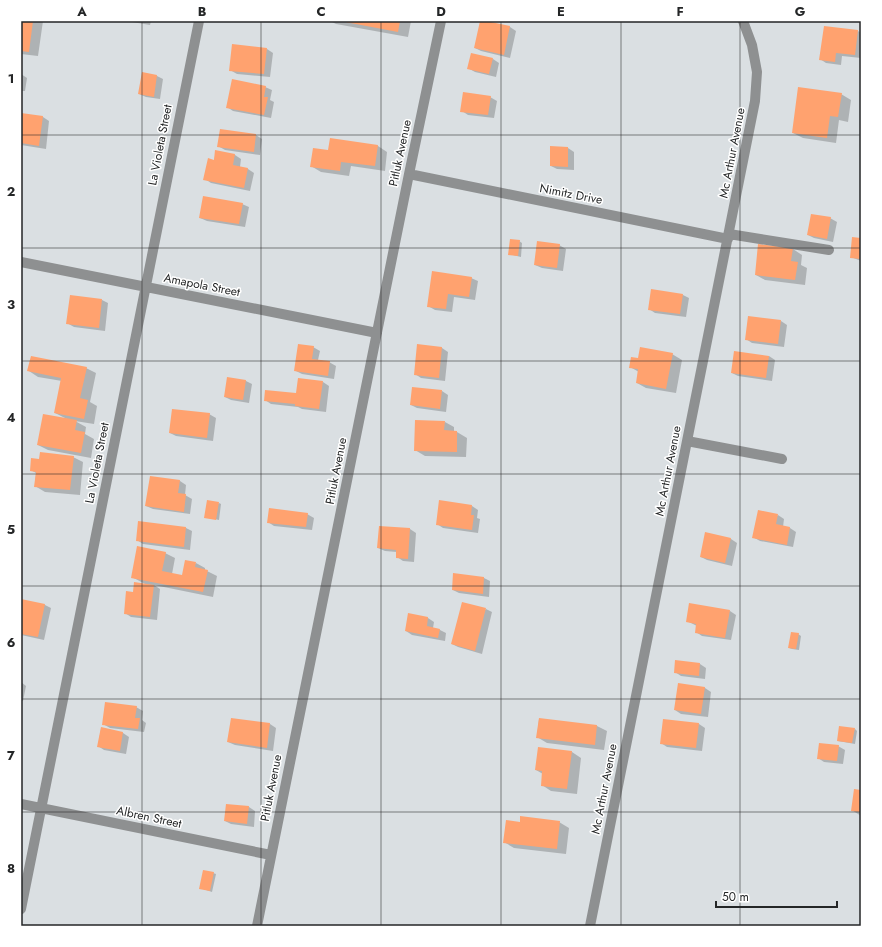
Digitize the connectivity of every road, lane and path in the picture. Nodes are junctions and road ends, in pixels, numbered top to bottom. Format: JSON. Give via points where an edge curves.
{"nodes":[{"id":1,"x":199,"y":21,"type":"edge"},
{"id":2,"x":441,"y":21,"type":"edge"},
{"id":3,"x":743,"y":21,"type":"edge"},
{"id":4,"x":409,"y":174,"type":"junction"},
{"id":5,"x":729,"y":236,"type":"junction"},
{"id":6,"x":829,"y":250,"type":"dead end"},
{"id":7,"x":21,"y":262,"type":"edge"},
{"id":8,"x":145,"y":286,"type":"junction"},
{"id":9,"x":377,"y":333,"type":"junction"},
{"id":10,"x":687,"y":441,"type":"junction"},
{"id":11,"x":782,"y":459,"type":"dead end"},
{"id":12,"x":21,"y":804,"type":"edge"},
{"id":13,"x":42,"y":808,"type":"junction"},
{"id":14,"x":271,"y":855,"type":"junction"},
{"id":15,"x":21,"y":909,"type":"edge"},
{"id":16,"x":257,"y":926,"type":"edge"},
{"id":17,"x":590,"y":926,"type":"edge"}],
"edges":[{"from":1,"to":8,"type":"street","name":"La Violeta Street"},
{"from":2,"to":4,"type":"street","name":"Pitluk Avenue"},
{"from":3,"to":5,"type":"street","name":"Mc Arthur Avenue","via":[[752,45],[757,72],[755,101]]},
{"from":4,"to":5,"type":"street","name":"Nimitz Drive"},
{"from":4,"to":9,"type":"street","name":"Pitluk Avenue"},
{"from":5,"to":6,"type":"street","name":"Nimitz Drive"},
{"from":5,"to":10,"type":"street","name":"Mc Arthur Avenue"},
{"from":7,"to":8,"type":"street","name":"Amapola Street"},
{"from":8,"to":9,"type":"street","name":"Amapola Street"},
{"from":8,"to":13,"type":"street","name":"La Violeta Street"},
{"from":9,"to":14,"type":"street","name":"Pitluk Avenue"},
{"from":10,"to":11,"type":"street"},
{"from":10,"to":17,"type":"street","name":"Mc Arthur Avenue"},
{"from":12,"to":13,"type":"street","name":"Albren Street"},
{"from":13,"to":14,"type":"street","name":"Albren Street"},
{"from":13,"to":15,"type":"street","name":"La Violeta Street"},
{"from":14,"to":16,"type":"street","name":"Pitluk Avenue"}]}
